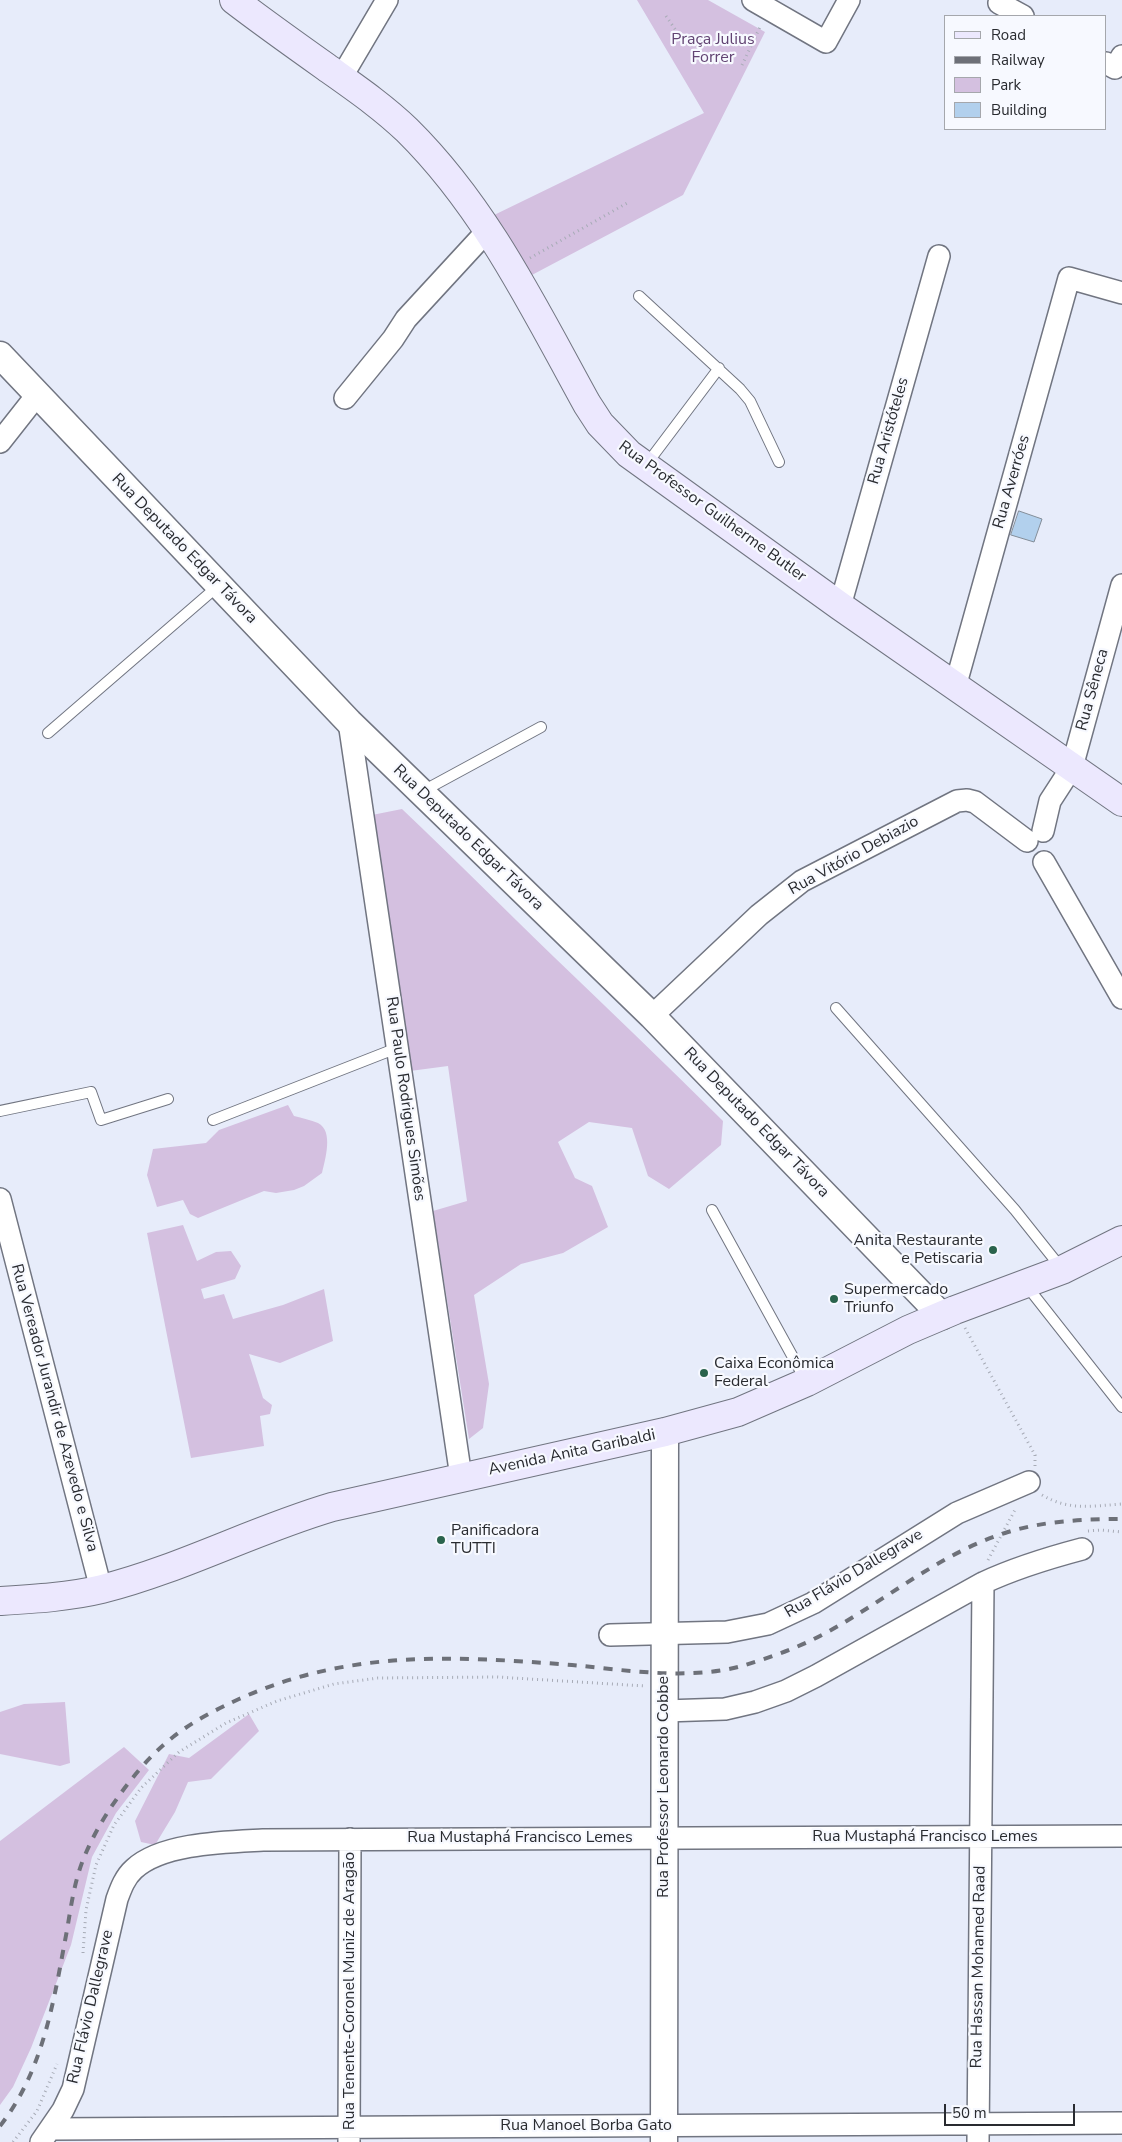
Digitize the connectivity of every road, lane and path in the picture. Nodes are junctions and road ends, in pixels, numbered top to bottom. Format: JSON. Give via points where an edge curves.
{"nodes":[{"id":1,"x":235,"y":0,"type":"edge"},
{"id":2,"x":387,"y":0,"type":"edge"},
{"id":3,"x":849,"y":0,"type":"edge"},
{"id":4,"x":1000,"y":1,"type":"edge"},
{"id":5,"x":760,"y":4,"type":"edge"},
{"id":6,"x":1021,"y":15,"type":"edge"},
{"id":7,"x":666,"y":16,"type":"dead end"},
{"id":8,"x":684,"y":42,"type":"dead end"},
{"id":9,"x":742,"y":65,"type":"dead end"},
{"id":10,"x":341,"y":78,"type":"junction"},
{"id":11,"x":629,"y":202,"type":"dead end"},
{"id":12,"x":488,"y":230,"type":"junction"},
{"id":13,"x":939,"y":256,"type":"dead end"},
{"id":14,"x":512,"y":268,"type":"junction"},
{"id":15,"x":1122,"y":293,"type":"edge"},
{"id":16,"x":639,"y":296,"type":"dead end"},
{"id":17,"x":0,"y":355,"type":"edge"},
{"id":18,"x":719,"y":368,"type":"junction"},
{"id":19,"x":37,"y":395,"type":"junction"},
{"id":20,"x":345,"y":398,"type":"dead end"},
{"id":21,"x":0,"y":442,"type":"edge"},
{"id":22,"x":780,"y":462,"type":"dead end"},
{"id":23,"x":645,"y":467,"type":"junction"},
{"id":24,"x":1122,"y":584,"type":"edge"},
{"id":25,"x":219,"y":586,"type":"junction"},
{"id":26,"x":840,"y":606,"type":"junction"},
{"id":27,"x":955,"y":687,"type":"junction"},
{"id":28,"x":349,"y":722,"type":"junction"},
{"id":29,"x":541,"y":727,"type":"dead end"},
{"id":30,"x":48,"y":734,"type":"dead end"},
{"id":31,"x":1072,"y":767,"type":"junction"},
{"id":32,"x":420,"y":793,"type":"junction"},
{"id":33,"x":1122,"y":802,"type":"edge"},
{"id":34,"x":1035,"y":836,"type":"junction"},
{"id":35,"x":1122,"y":998,"type":"edge"},
{"id":36,"x":836,"y":1008,"type":"dead end"},
{"id":37,"x":652,"y":1016,"type":"junction"},
{"id":38,"x":397,"y":1048,"type":"junction"},
{"id":39,"x":168,"y":1099,"type":"dead end"},
{"id":40,"x":0,"y":1111,"type":"edge"},
{"id":41,"x":213,"y":1120,"type":"dead end"},
{"id":42,"x":0,"y":1199,"type":"edge"},
{"id":43,"x":712,"y":1210,"type":"dead end"},
{"id":44,"x":1122,"y":1240,"type":"edge"},
{"id":45,"x":1062,"y":1270,"type":"junction"},
{"id":46,"x":1026,"y":1284,"type":"junction"},
{"id":47,"x":948,"y":1313,"type":"junction"},
{"id":48,"x":807,"y":1382,"type":"junction"},
{"id":49,"x":1122,"y":1407,"type":"edge"},
{"id":50,"x":665,"y":1432,"type":"junction"},
{"id":51,"x":462,"y":1477,"type":"junction"},
{"id":52,"x":1029,"y":1482,"type":"junction"},
{"id":53,"x":1122,"y":1504,"type":"edge"},
{"id":54,"x":1082,"y":1549,"type":"dead end"},
{"id":55,"x":983,"y":1583,"type":"junction"},
{"id":56,"x":101,"y":1589,"type":"junction"},
{"id":57,"x":0,"y":1602,"type":"edge"},
{"id":58,"x":665,"y":1633,"type":"junction"},
{"id":59,"x":610,"y":1635,"type":"dead end"},
{"id":60,"x":649,"y":1687,"type":"dead end"},
{"id":61,"x":665,"y":1711,"type":"junction"},
{"id":62,"x":981,"y":1836,"type":"junction"},
{"id":63,"x":1122,"y":1836,"type":"edge"},
{"id":64,"x":664,"y":1838,"type":"junction"},
{"id":65,"x":350,"y":1839,"type":"junction"},
{"id":66,"x":134,"y":1869,"type":"joint"},
{"id":67,"x":83,"y":1955,"type":"dead end"},
{"id":68,"x":58,"y":2060,"type":"dead end"},
{"id":69,"x":1122,"y":2123,"type":"edge"},
{"id":70,"x":819,"y":2133,"type":"edge"},
{"id":71,"x":978,"y":2133,"type":"edge"},
{"id":72,"x":664,"y":2134,"type":"edge"},
{"id":73,"x":349,"y":2135,"type":"edge"},
{"id":74,"x":46,"y":2136,"type":"edge"},
{"id":75,"x":13,"y":2142,"type":"edge"}],
"edges":[{"from":1,"to":10,"type":"main road","name":"Rua Professor Guilherme Butler"},
{"from":2,"to":10,"type":"street"},
{"from":3,"to":5,"type":"street","via":[[826,42]]},
{"from":4,"to":6,"type":"street"},
{"from":5,"to":9,"type":"path"},
{"from":7,"to":8,"type":"path"},
{"from":10,"to":12,"type":"main road","name":"Rua Professor Guilherme Butler","via":[[387,112],[428,152]]},
{"from":11,"to":14,"type":"path"},
{"from":12,"to":14,"type":"main road","name":"Rua Professor Guilherme Butler"},
{"from":12,"to":20,"type":"street","via":[[406,319],[393,340]]},
{"from":13,"to":26,"type":"street","name":"Rua Aristóteles"},
{"from":14,"to":23,"type":"main road","name":"Rua Professor Guilherme Butler","via":[[586,404],[613,439]]},
{"from":15,"to":27,"type":"street","name":"Rua Averróes","via":[[1069,278]]},
{"from":16,"to":18,"type":"lane"},
{"from":17,"to":19,"type":"street","name":"Rua Deputado Edgar Távora"},
{"from":18,"to":22,"type":"lane","via":[[750,401]]},
{"from":18,"to":23,"type":"lane"},
{"from":19,"to":21,"type":"street"},
{"from":19,"to":25,"type":"street","name":"Rua Deputado Edgar Távora"},
{"from":23,"to":26,"type":"main road","name":"Rua Professor Guilherme Butler"},
{"from":24,"to":31,"type":"street","name":"Rua Sêneca"},
{"from":25,"to":28,"type":"street","name":"Rua Deputado Edgar Távora"},
{"from":25,"to":30,"type":"lane"},
{"from":26,"to":27,"type":"main road","name":"Rua Professor Guilherme Butler"},
{"from":27,"to":31,"type":"main road","name":"Rua Professor Guilherme Butler"},
{"from":28,"to":32,"type":"street","name":"Rua Deputado Edgar Távora"},
{"from":28,"to":38,"type":"street","name":"Rua Paulo Rodrigues Simões"},
{"from":29,"to":32,"type":"lane"},
{"from":31,"to":33,"type":"main road","name":"Rua Professor Guilherme Butler"},
{"from":31,"to":34,"type":"street","name":"Rua Sêneca","via":[[1050,801]]},
{"from":32,"to":37,"type":"street","name":"Rua Deputado Edgar Távora"},
{"from":34,"to":35,"type":"street","via":[[1036,861],[1044,862]]},
{"from":34,"to":37,"type":"street","name":"Rua Vitório Debiazio","via":[[975,802],[957,801],[802,881],[759,915]]},
{"from":36,"to":45,"type":"lane","via":[[1014,1210]]},
{"from":37,"to":47,"type":"street","name":"Rua Deputado Edgar Távora"},
{"from":38,"to":41,"type":"lane"},
{"from":38,"to":51,"type":"street","name":"Rua Paulo Rodrigues Simões"},
{"from":39,"to":40,"type":"lane","via":[[101,1120],[91,1092]]},
{"from":42,"to":56,"type":"street","name":"Rua Vereador Jurandir de Azevedo e Silva"},
{"from":43,"to":48,"type":"lane"},
{"from":44,"to":45,"type":"main road","name":"Avenida Anita Garibaldi"},
{"from":45,"to":46,"type":"main road","name":"Avenida Anita Garibaldi"},
{"from":46,"to":47,"type":"main road","name":"Avenida Anita Garibaldi"},
{"from":46,"to":49,"type":"lane"},
{"from":47,"to":48,"type":"main road","name":"Avenida Anita Garibaldi"},
{"from":47,"to":52,"type":"path","via":[[1035,1455]]},
{"from":48,"to":50,"type":"main road","name":"Avenida Anita Garibaldi","via":[[738,1412]]},
{"from":50,"to":51,"type":"main road","name":"Avenida Anita Garibaldi"},
{"from":50,"to":58,"type":"street","name":"Rua Professor Leonardo Cobbe"},
{"from":51,"to":56,"type":"main road","name":"Avenida Anita Garibaldi","via":[[305,1515],[171,1568]]},
{"from":52,"to":53,"type":"path","via":[[1056,1503],[1080,1507]]},
{"from":52,"to":55,"type":"path","via":[[988,1560]]},
{"from":52,"to":58,"type":"street","name":"Rua Flávio Dallegrave","via":[[957,1513],[813,1603],[768,1624],[727,1632]]},
{"from":54,"to":55,"type":"street","via":[[1032,1562]]},
{"from":55,"to":61,"type":"street","via":[[786,1691],[726,1709]]},
{"from":55,"to":62,"type":"street","name":"Rua Hassan Mohamed Raad"},
{"from":56,"to":57,"type":"main road","name":"Avenida Anita Garibaldi"},
{"from":58,"to":59,"type":"street","name":"Rua Flávio Dallegrave"},
{"from":58,"to":61,"type":"street","name":"Rua Professor Leonardo Cobbe"},
{"from":60,"to":67,"type":"path","via":[[497,1677],[378,1678],[334,1684],[277,1701],[226,1723],[179,1752],[141,1788],[114,1825],[96,1865],[86,1910]]},
{"from":61,"to":64,"type":"street","name":"Rua Professor Leonardo Cobbe"},
{"from":62,"to":63,"type":"street","name":"Rua Mustaphá Francisco Lemes"},
{"from":62,"to":64,"type":"street","name":"Rua Mustaphá Francisco Lemes"},
{"from":62,"to":71,"type":"street","name":"Rua Hassan Mohamed Raad"},
{"from":64,"to":65,"type":"street","name":"Rua Mustaphá Francisco Lemes"},
{"from":64,"to":72,"type":"street","name":"Rua Professor Leonardo Cobbe"},
{"from":65,"to":66,"type":"street","name":"Rua Mustaphá Francisco Lemes","via":[[223,1842],[161,1854]]},
{"from":65,"to":73,"type":"street","name":"Rua Tenente-Coronel Muniz de Aragão"},
{"from":66,"to":74,"type":"street","name":"Rua Flávio Dallegrave","via":[[116,1899],[73,2089]]},
{"from":68,"to":75,"type":"path","via":[[38,2110]]},
{"from":69,"to":71,"type":"street","name":"Rua Manoel Borba Gato"},
{"from":70,"to":71,"type":"street","name":"Rua Manoel Borba Gato"},
{"from":70,"to":72,"type":"street","name":"Rua Manoel Borba Gato"},
{"from":72,"to":73,"type":"street","name":"Rua Manoel Borba Gato"},
{"from":73,"to":74,"type":"street","name":"Rua Manoel Borba Gato"}]}
